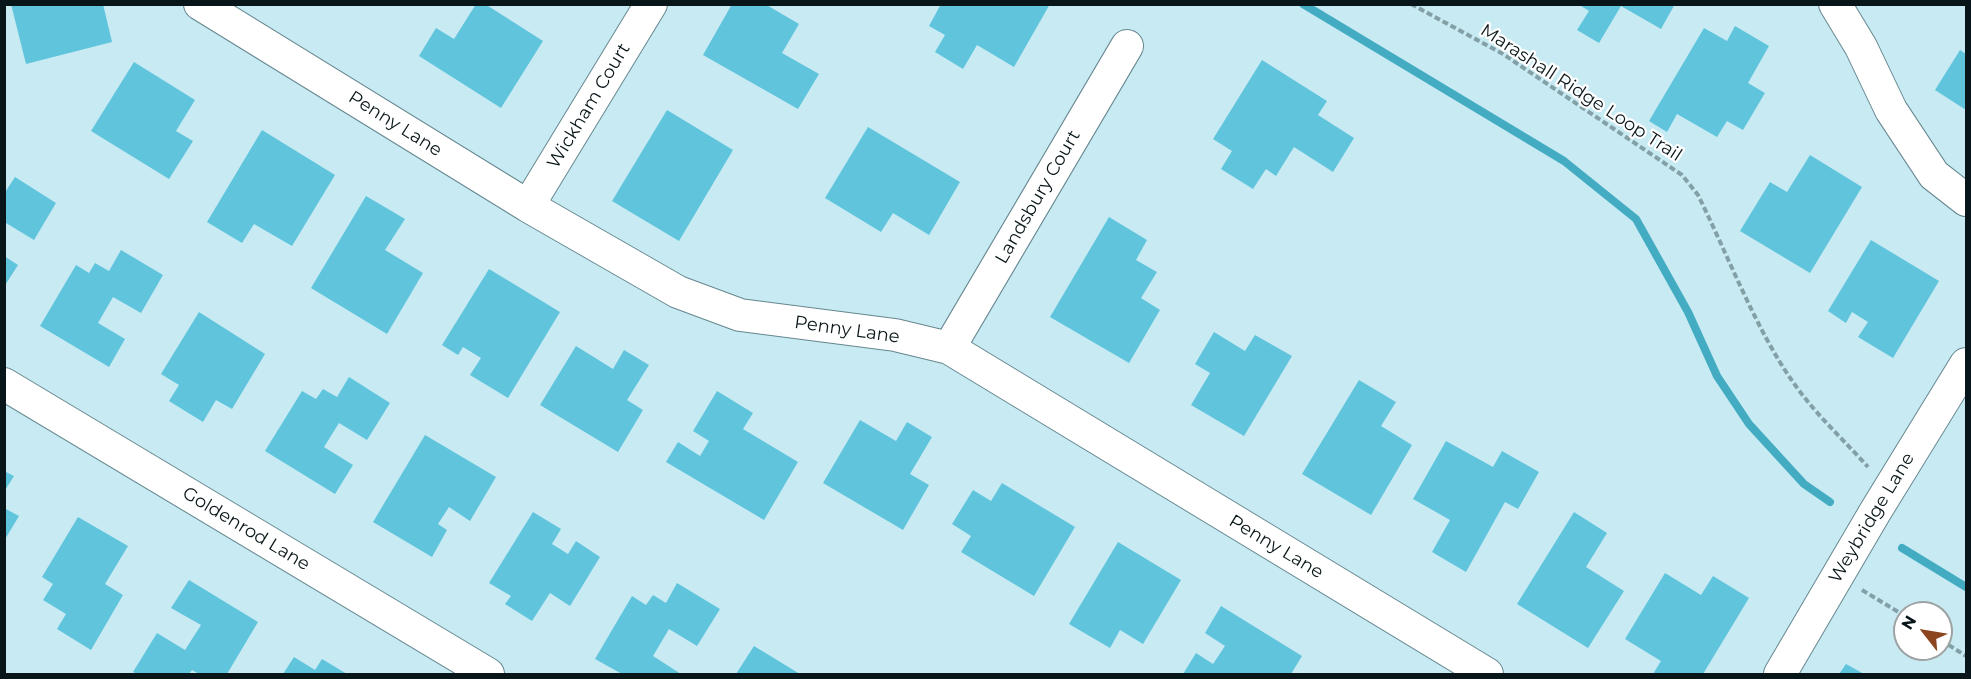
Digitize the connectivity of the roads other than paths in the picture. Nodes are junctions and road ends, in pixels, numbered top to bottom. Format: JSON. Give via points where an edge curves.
{"nodes":[{"id":1,"x":200,"y":4,"type":"edge"},
{"id":2,"x":651,"y":4,"type":"edge"},
{"id":3,"x":1834,"y":4,"type":"edge"},
{"id":4,"x":1127,"y":46,"type":"dead end"},
{"id":5,"x":1966,"y":200,"type":"edge"},
{"id":6,"x":528,"y":206,"type":"junction"},
{"id":7,"x":949,"y":348,"type":"junction"},
{"id":8,"x":1966,"y":363,"type":"edge"},
{"id":9,"x":4,"y":384,"type":"edge"},
{"id":10,"x":488,"y":675,"type":"edge"},
{"id":11,"x":1487,"y":675,"type":"edge"},
{"id":12,"x":1780,"y":675,"type":"edge"}],
"edges":[{"from":1,"to":6,"type":"street","name":"Penny Lane"},
{"from":2,"to":6,"type":"street","name":"Wickham Court"},
{"from":3,"to":5,"type":"street","via":[[1909,138],[1934,175]]},
{"from":4,"to":7,"type":"street","name":"Landsbury Court"},
{"from":6,"to":7,"type":"street","name":"Penny Lane","via":[[678,292],[740,315],[895,335]]},
{"from":7,"to":11,"type":"street","name":"Penny Lane"},
{"from":8,"to":12,"type":"street","name":"Weybridge Lane"},
{"from":9,"to":10,"type":"street","name":"Goldenrod Lane"}]}
